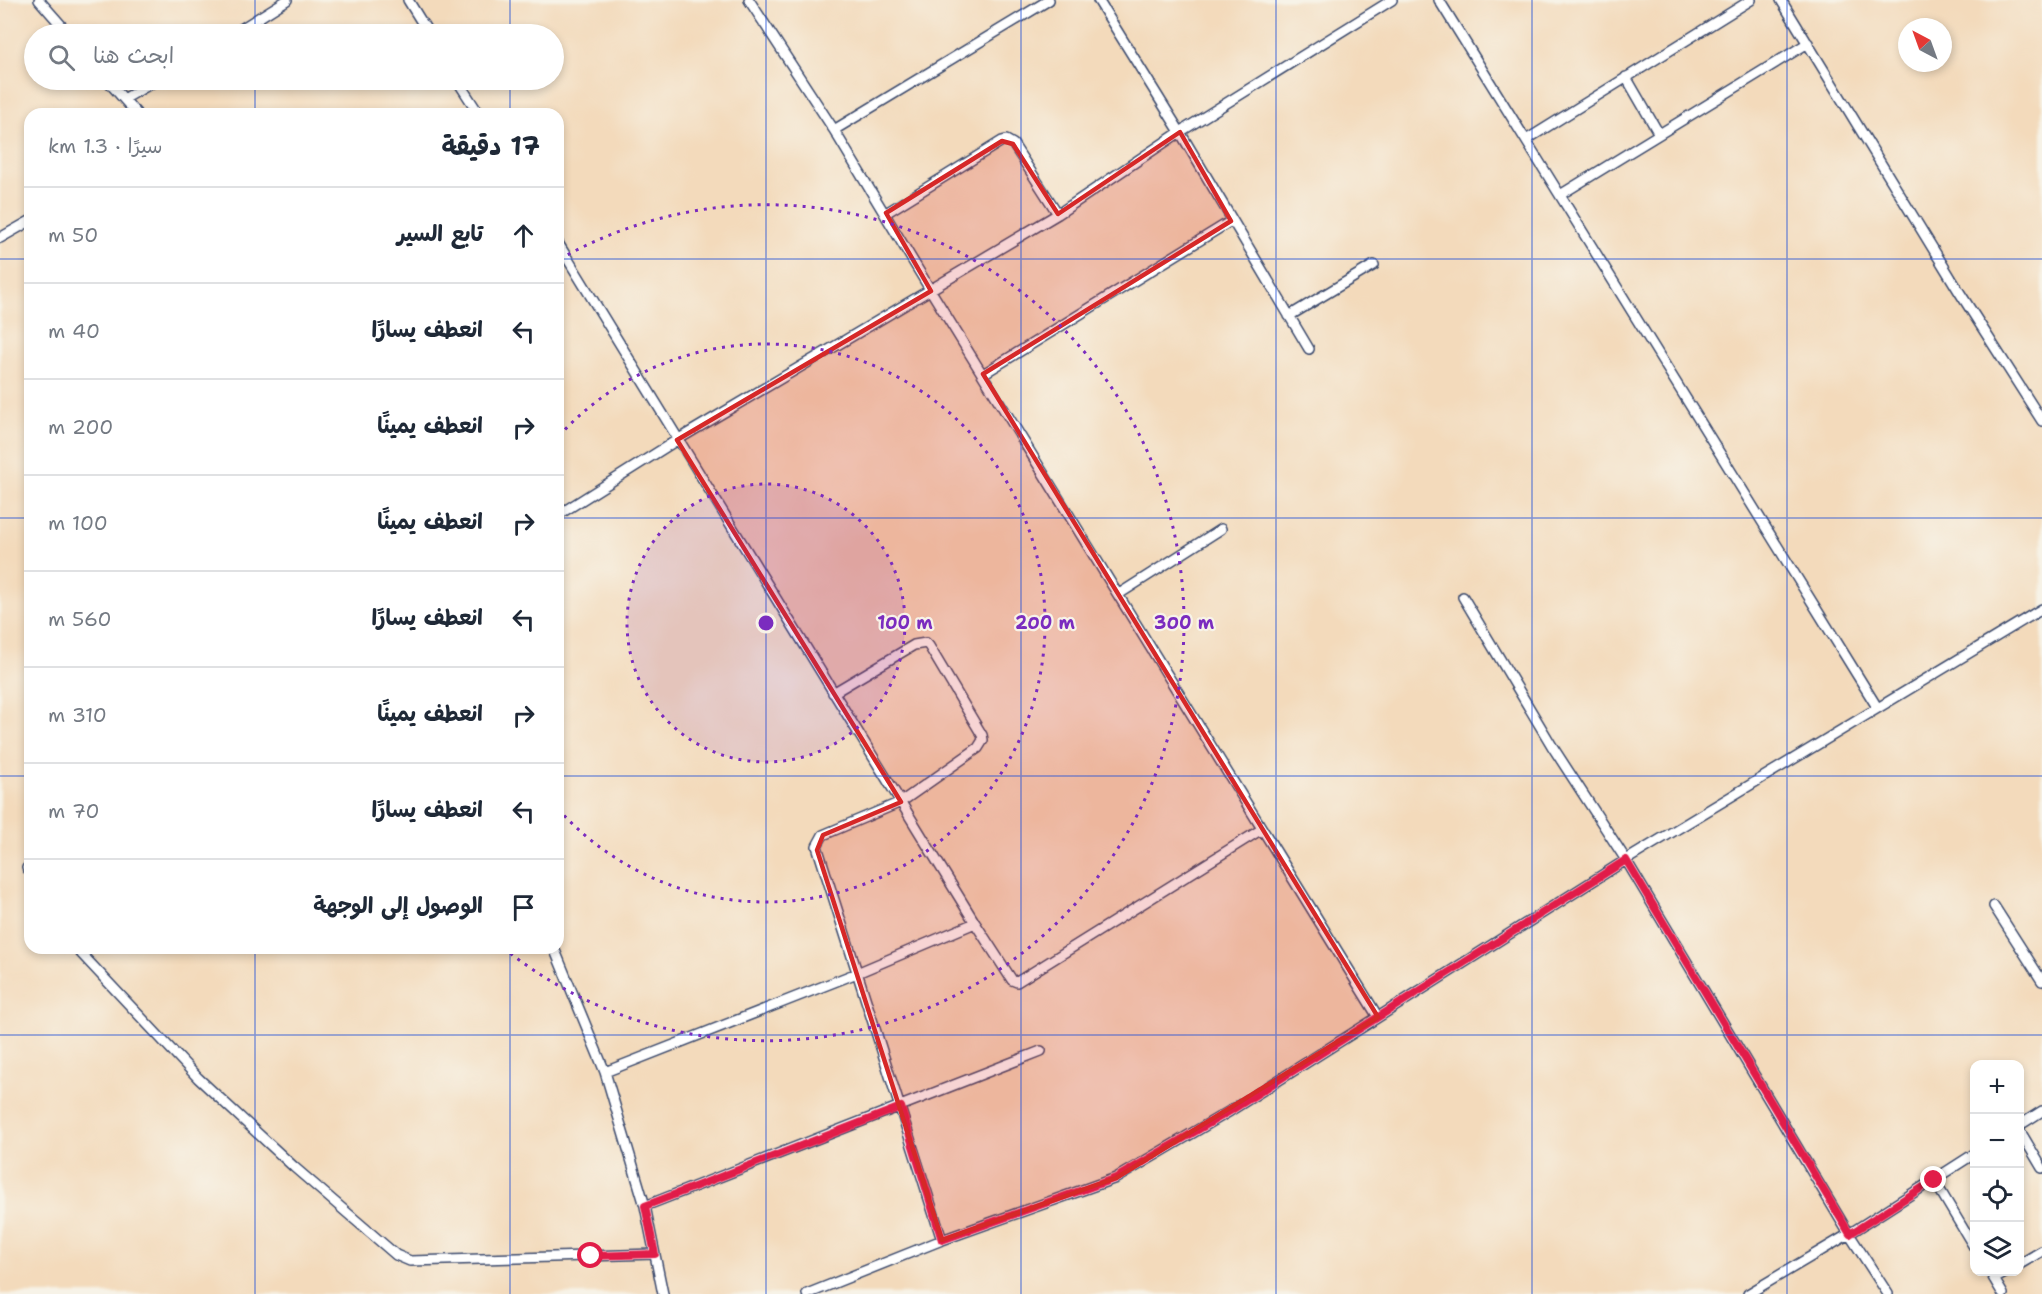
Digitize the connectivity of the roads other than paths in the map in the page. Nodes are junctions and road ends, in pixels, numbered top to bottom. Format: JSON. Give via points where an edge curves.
{"nodes":[{"id":1,"x":39,"y":0,"type":"edge"},
{"id":2,"x":287,"y":0,"type":"edge"},
{"id":3,"x":408,"y":0,"type":"edge"},
{"id":4,"x":749,"y":0,"type":"edge"},
{"id":5,"x":1049,"y":0,"type":"edge"},
{"id":6,"x":1098,"y":0,"type":"edge"},
{"id":7,"x":1392,"y":0,"type":"edge"},
{"id":8,"x":1439,"y":0,"type":"edge"},
{"id":9,"x":1751,"y":0,"type":"edge"},
{"id":10,"x":1781,"y":0,"type":"edge"},
{"id":11,"x":60,"y":24,"type":"edge"},
{"id":12,"x":249,"y":24,"type":"edge"},
{"id":13,"x":423,"y":24,"type":"edge"},
{"id":14,"x":1808,"y":43,"type":"junction"},
{"id":15,"x":1626,"y":77,"type":"junction"},
{"id":16,"x":116,"y":90,"type":"edge"},
{"id":17,"x":140,"y":90,"type":"edge"},
{"id":18,"x":463,"y":90,"type":"edge"},
{"id":19,"x":124,"y":99,"type":"junction"},
{"id":20,"x":132,"y":108,"type":"edge"},
{"id":21,"x":475,"y":108,"type":"edge"},
{"id":22,"x":834,"y":130,"type":"junction"},
{"id":23,"x":1180,"y":132,"type":"junction"},
{"id":24,"x":1659,"y":134,"type":"junction"},
{"id":25,"x":1526,"y":140,"type":"junction"},
{"id":26,"x":1560,"y":195,"type":"junction"},
{"id":27,"x":886,"y":213,"type":"junction"},
{"id":28,"x":1058,"y":214,"type":"junction"},
{"id":29,"x":1231,"y":221,"type":"junction"},
{"id":30,"x":24,"y":224,"type":"edge"},
{"id":31,"x":0,"y":238,"type":"edge"},
{"id":32,"x":564,"y":253,"type":"edge"},
{"id":33,"x":1374,"y":265,"type":"dead end"},
{"id":34,"x":931,"y":291,"type":"junction"},
{"id":35,"x":1289,"y":316,"type":"junction"},
{"id":36,"x":1309,"y":349,"type":"dead end"},
{"id":37,"x":982,"y":374,"type":"junction"},
{"id":38,"x":2041,"y":417,"type":"edge"},
{"id":39,"x":677,"y":440,"type":"junction"},
{"id":40,"x":564,"y":511,"type":"edge"},
{"id":41,"x":1221,"y":529,"type":"dead end"},
{"id":42,"x":1119,"y":594,"type":"junction"},
{"id":43,"x":1463,"y":597,"type":"dead end"},
{"id":44,"x":2042,"y":609,"type":"edge"},
{"id":45,"x":833,"y":693,"type":"junction"},
{"id":46,"x":1876,"y":707,"type":"junction"},
{"id":47,"x":901,"y":802,"type":"junction"},
{"id":48,"x":1262,"y":829,"type":"junction"},
{"id":49,"x":1626,"y":860,"type":"junction"},
{"id":50,"x":1994,"y":906,"type":"dead end"},
{"id":51,"x":975,"y":924,"type":"junction"},
{"id":52,"x":82,"y":954,"type":"edge"},
{"id":53,"x":556,"y":954,"type":"edge"},
{"id":54,"x":857,"y":973,"type":"junction"},
{"id":55,"x":2042,"y":981,"type":"edge"},
{"id":56,"x":1378,"y":1017,"type":"junction"},
{"id":57,"x":1041,"y":1051,"type":"dead end"},
{"id":58,"x":605,"y":1072,"type":"junction"},
{"id":59,"x":901,"y":1107,"type":"junction"},
{"id":60,"x":2042,"y":1111,"type":"edge"},
{"id":61,"x":2024,"y":1122,"type":"edge"},
{"id":62,"x":2024,"y":1139,"type":"edge"},
{"id":63,"x":1970,"y":1157,"type":"edge"},
{"id":64,"x":2042,"y":1168,"type":"edge"},
{"id":65,"x":1934,"y":1180,"type":"junction"},
{"id":66,"x":645,"y":1206,"type":"junction"},
{"id":67,"x":1850,"y":1234,"type":"junction"},
{"id":68,"x":942,"y":1240,"type":"junction"},
{"id":69,"x":1970,"y":1240,"type":"edge"},
{"id":70,"x":2042,"y":1251,"type":"edge"},
{"id":71,"x":655,"y":1254,"type":"junction"},
{"id":72,"x":2024,"y":1261,"type":"edge"},
{"id":73,"x":1993,"y":1276,"type":"edge"},
{"id":74,"x":663,"y":1294,"type":"edge"},
{"id":75,"x":807,"y":1294,"type":"edge"},
{"id":76,"x":1748,"y":1294,"type":"edge"},
{"id":77,"x":1888,"y":1294,"type":"edge"},
{"id":78,"x":2003,"y":1294,"type":"edge"}],
"edges":[{"from":1,"to":11,"type":"street"},
{"from":2,"to":12,"type":"street"},
{"from":3,"to":13,"type":"street"},
{"from":4,"to":22,"type":"street"},
{"from":5,"to":22,"type":"street"},
{"from":6,"to":23,"type":"street"},
{"from":7,"to":23,"type":"street"},
{"from":8,"to":25,"type":"street"},
{"from":9,"to":15,"type":"street"},
{"from":10,"to":14,"type":"street"},
{"from":14,"to":24,"type":"street"},
{"from":14,"to":38,"type":"street","via":[[1960,293]]},
{"from":15,"to":24,"type":"street"},
{"from":15,"to":25,"type":"street"},
{"from":16,"to":19,"type":"street"},
{"from":17,"to":19,"type":"street"},
{"from":18,"to":21,"type":"street"},
{"from":19,"to":20,"type":"street"},
{"from":22,"to":27,"type":"street"},
{"from":23,"to":28,"type":"street"},
{"from":23,"to":29,"type":"street"},
{"from":24,"to":26,"type":"street"},
{"from":25,"to":26,"type":"street"},
{"from":26,"to":46,"type":"street"},
{"from":27,"to":28,"type":"street","via":[[1006,140],[1013,144]]},
{"from":27,"to":34,"type":"street"},
{"from":28,"to":34,"type":"street"},
{"from":29,"to":35,"type":"street"},
{"from":29,"to":37,"type":"street"},
{"from":30,"to":31,"type":"street"},
{"from":32,"to":39,"type":"street"},
{"from":33,"to":35,"type":"street"},
{"from":34,"to":37,"type":"street"},
{"from":34,"to":39,"type":"street"},
{"from":35,"to":36,"type":"street"},
{"from":37,"to":42,"type":"street"},
{"from":39,"to":40,"type":"street"},
{"from":39,"to":45,"type":"street"},
{"from":41,"to":42,"type":"street"},
{"from":42,"to":48,"type":"street"},
{"from":43,"to":49,"type":"street"},
{"from":44,"to":46,"type":"street"},
{"from":45,"to":47,"type":"street"},
{"from":45,"to":47,"type":"street","via":[[914,645],[929,646],[983,740],[974,751]]},
{"from":46,"to":49,"type":"street"},
{"from":47,"to":51,"type":"street"},
{"from":47,"to":54,"type":"street","via":[[823,835],[817,846]]},
{"from":48,"to":51,"type":"street","via":[[1017,982]]},
{"from":48,"to":56,"type":"street"},
{"from":49,"to":56,"type":"street"},
{"from":49,"to":67,"type":"street"},
{"from":50,"to":55,"type":"street"},
{"from":51,"to":54,"type":"street"},
{"from":52,"to":71,"type":"street","via":[[198,1078],[396,1256],[410,1261]]},
{"from":53,"to":58,"type":"street"},
{"from":54,"to":58,"type":"street"},
{"from":54,"to":59,"type":"street"},
{"from":56,"to":68,"type":"street","via":[[1116,1178]]},
{"from":57,"to":59,"type":"street"},
{"from":58,"to":66,"type":"street"},
{"from":59,"to":66,"type":"street"},
{"from":59,"to":68,"type":"street"},
{"from":60,"to":61,"type":"street"},
{"from":62,"to":64,"type":"street"},
{"from":63,"to":65,"type":"street"},
{"from":65,"to":67,"type":"street"},
{"from":65,"to":69,"type":"street"},
{"from":66,"to":71,"type":"street"},
{"from":67,"to":76,"type":"street"},
{"from":67,"to":77,"type":"street"},
{"from":68,"to":75,"type":"street"},
{"from":70,"to":72,"type":"street"},
{"from":71,"to":74,"type":"street"},
{"from":73,"to":78,"type":"street"}]}
